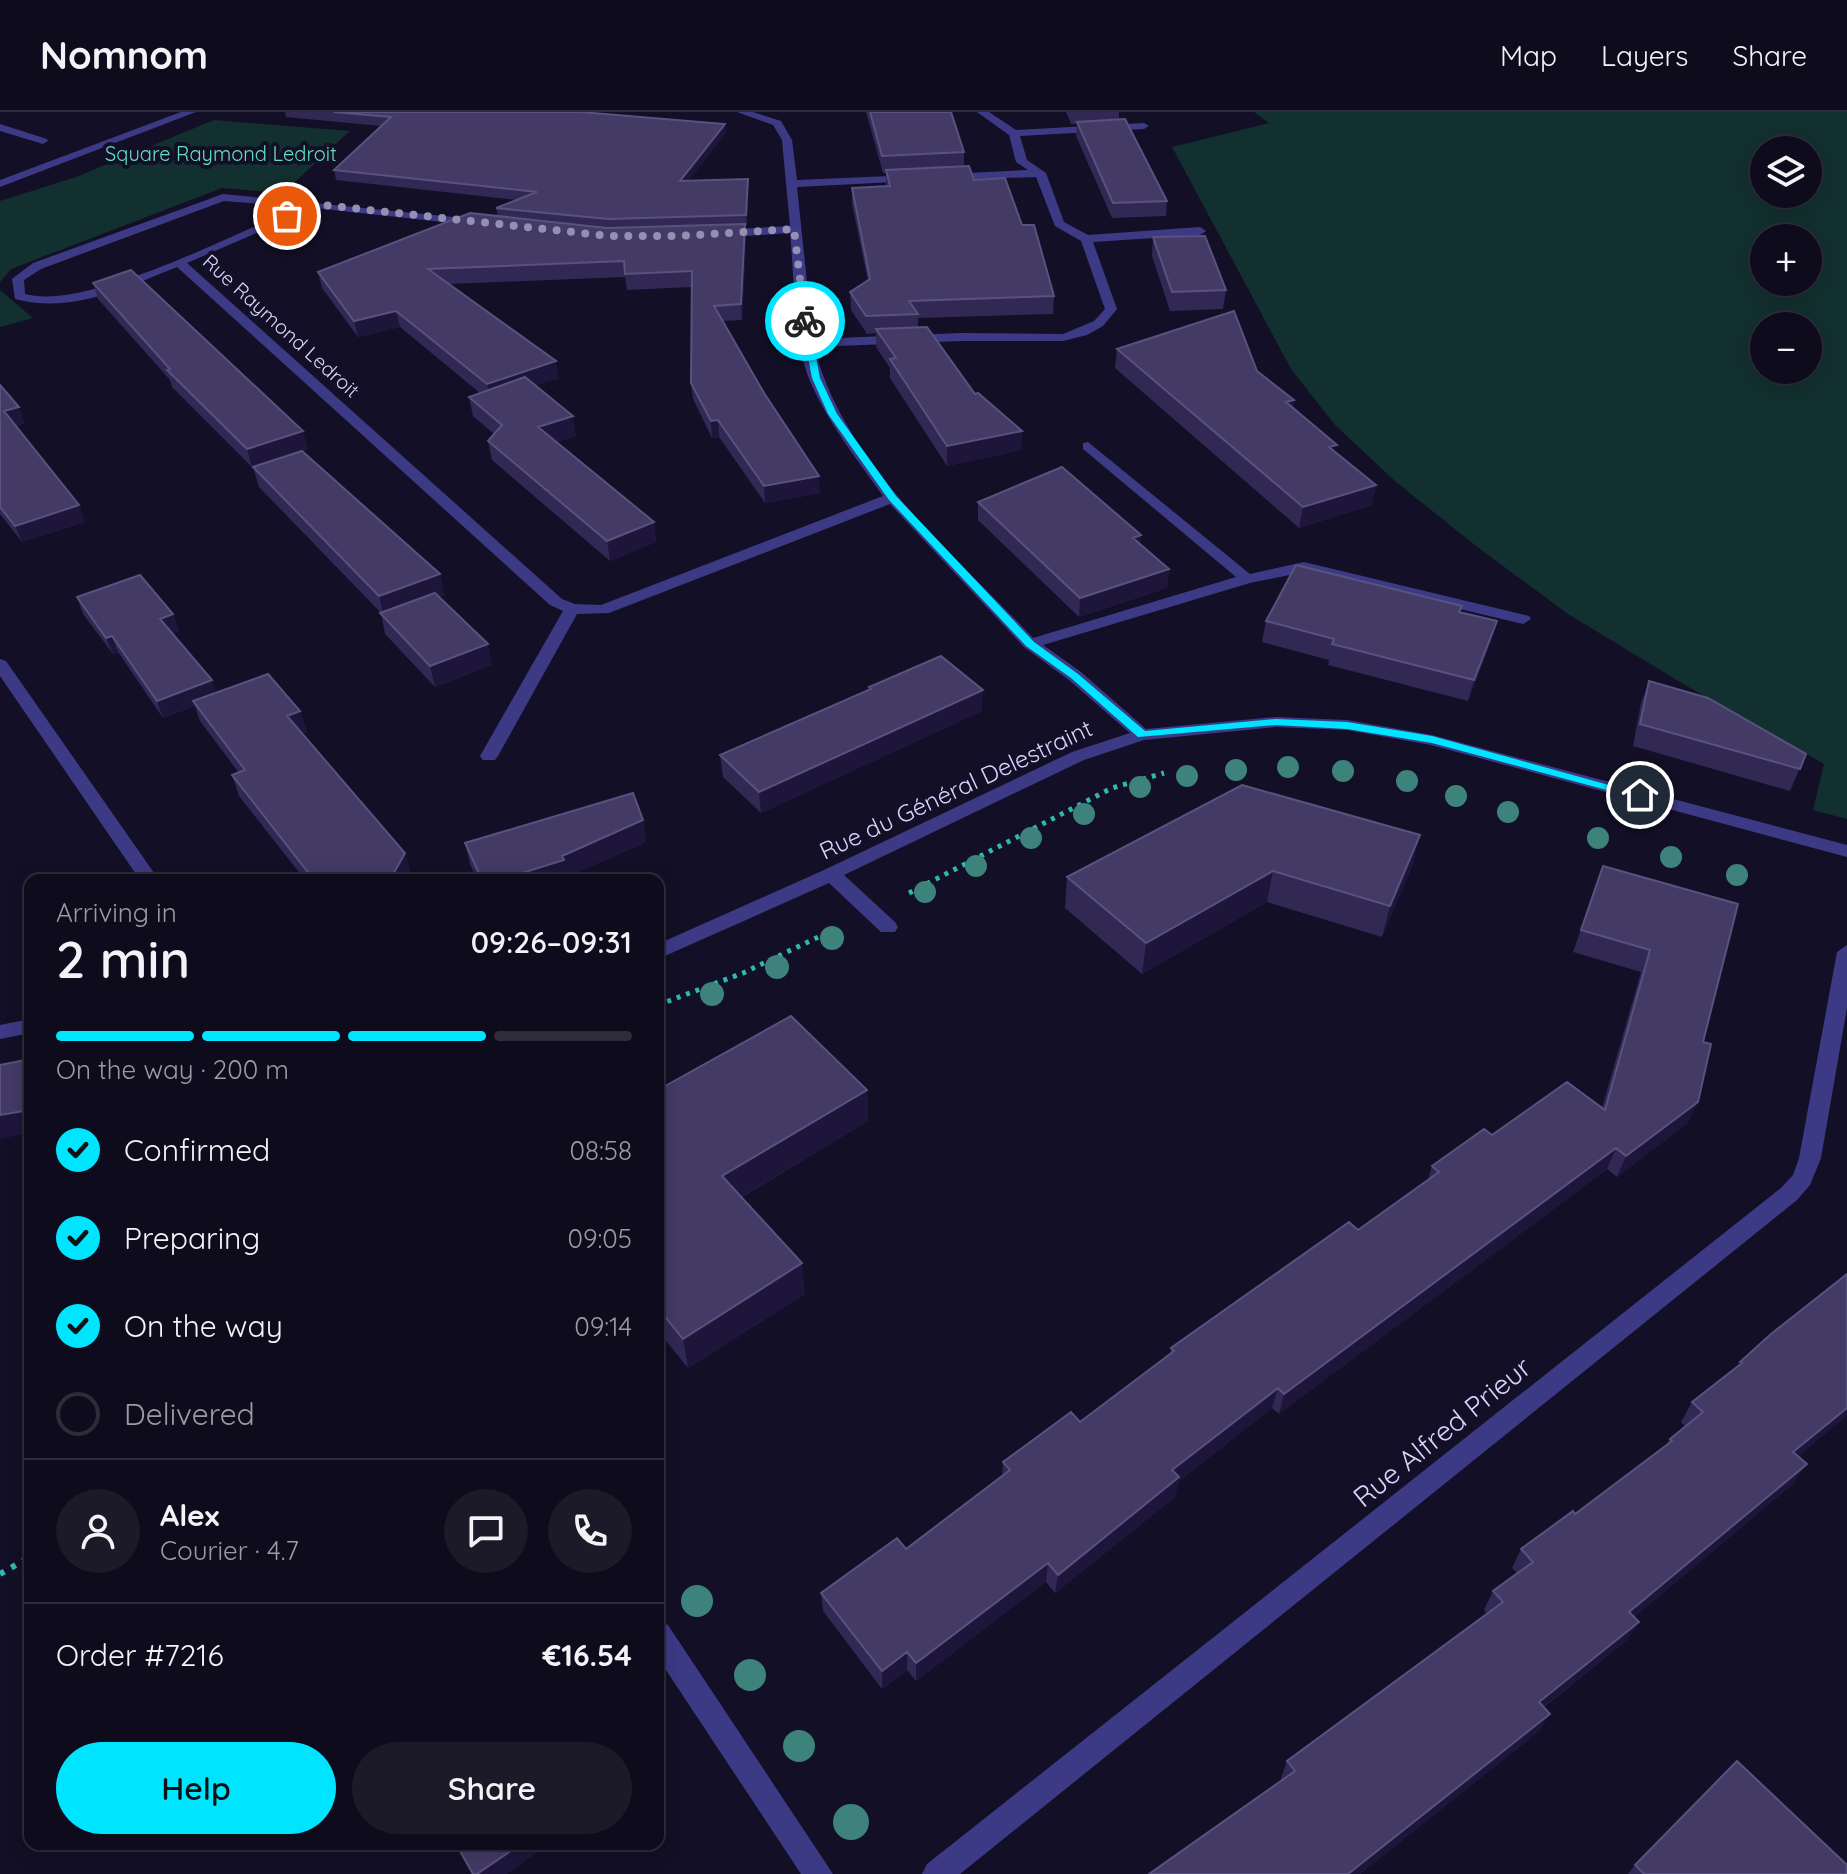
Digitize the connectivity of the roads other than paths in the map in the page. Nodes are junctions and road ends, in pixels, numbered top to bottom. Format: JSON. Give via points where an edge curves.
{"nodes":[{"id":1,"x":191,"y":112,"type":"edge"},
{"id":2,"x":742,"y":112,"type":"edge"},
{"id":3,"x":982,"y":112,"type":"edge"},
{"id":4,"x":1144,"y":126,"type":"dead end"},
{"id":5,"x":0,"y":127,"type":"edge"},
{"id":6,"x":1014,"y":133,"type":"junction"},
{"id":7,"x":43,"y":141,"type":"dead end"},
{"id":8,"x":1040,"y":173,"type":"junction"},
{"id":9,"x":0,"y":184,"type":"edge"},
{"id":10,"x":790,"y":184,"type":"junction"},
{"id":11,"x":314,"y":204,"type":"junction"},
{"id":12,"x":500,"y":224,"type":"edge"},
{"id":13,"x":794,"y":229,"type":"junction"},
{"id":14,"x":1200,"y":231,"type":"dead end"},
{"id":15,"x":707,"y":235,"type":"edge"},
{"id":16,"x":1086,"y":239,"type":"junction"},
{"id":17,"x":179,"y":262,"type":"junction"},
{"id":18,"x":807,"y":343,"type":"junction"},
{"id":19,"x":1088,"y":446,"type":"dead end"},
{"id":20,"x":892,"y":498,"type":"junction"},
{"id":21,"x":1247,"y":579,"type":"junction"},
{"id":22,"x":572,"y":609,"type":"junction"},
{"id":23,"x":1523,"y":619,"type":"dead end"},
{"id":24,"x":1030,"y":644,"type":"junction"},
{"id":25,"x":0,"y":664,"type":"edge"},
{"id":26,"x":1142,"y":735,"type":"junction"},
{"id":27,"x":489,"y":756,"type":"dead end"},
{"id":28,"x":1847,"y":851,"type":"edge"},
{"id":29,"x":146,"y":874,"type":"edge"},
{"id":30,"x":831,"y":874,"type":"junction"},
{"id":31,"x":888,"y":927,"type":"dead end"},
{"id":32,"x":664,"y":949,"type":"edge"},
{"id":33,"x":1847,"y":952,"type":"edge"},
{"id":34,"x":24,"y":1027,"type":"edge"},
{"id":35,"x":0,"y":1032,"type":"edge"},
{"id":36,"x":664,"y":1643,"type":"edge"},
{"id":37,"x":818,"y":1874,"type":"edge"},
{"id":38,"x":937,"y":1874,"type":"edge"}],
"edges":[{"from":1,"to":9,"type":"street"},
{"from":2,"to":10,"type":"street","via":[[767,118],[783,129]]},
{"from":3,"to":6,"type":"street"},
{"from":4,"to":6,"type":"street"},
{"from":5,"to":7,"type":"street"},
{"from":6,"to":8,"type":"street","via":[[1022,162]]},
{"from":8,"to":10,"type":"street"},
{"from":8,"to":16,"type":"street","via":[[1059,224]]},
{"from":10,"to":13,"type":"street"},
{"from":11,"to":12,"type":"street","name":"Rue Raymond Ledroit"},
{"from":11,"to":17,"type":"street","name":"Rue Raymond Ledroit"},
{"from":11,"to":17,"type":"street","via":[[223,197],[37,266],[18,279],[19,296],[33,302],[66,302]]},
{"from":13,"to":15,"type":"street"},
{"from":13,"to":18,"type":"street"},
{"from":14,"to":16,"type":"street"},
{"from":16,"to":18,"type":"street","via":[[1111,309],[1094,327],[1047,339],[967,336]]},
{"from":17,"to":22,"type":"street","name":"Rue Raymond Ledroit","via":[[556,602]]},
{"from":18,"to":20,"type":"street","via":[[833,414]]},
{"from":19,"to":21,"type":"street"},
{"from":20,"to":22,"type":"street","via":[[603,610]]},
{"from":20,"to":24,"type":"street"},
{"from":21,"to":23,"type":"street","via":[[1304,567]]},
{"from":21,"to":24,"type":"street"},
{"from":22,"to":27,"type":"street"},
{"from":24,"to":26,"type":"street"},
{"from":25,"to":29,"type":"street"},
{"from":26,"to":28,"type":"street","name":"Rue du Général Delestraint","via":[[1276,722],[1347,725],[1432,740]]},
{"from":26,"to":30,"type":"street","name":"Rue du Général Delestraint","via":[[1078,756]]},
{"from":30,"to":31,"type":"street"},
{"from":30,"to":32,"type":"street","name":"Rue du Général Delestraint"},
{"from":33,"to":38,"type":"street","name":"Rue Alfred Prieur","via":[[1810,1158],[1789,1194]]},
{"from":34,"to":35,"type":"street"},
{"from":36,"to":37,"type":"street"}]}
